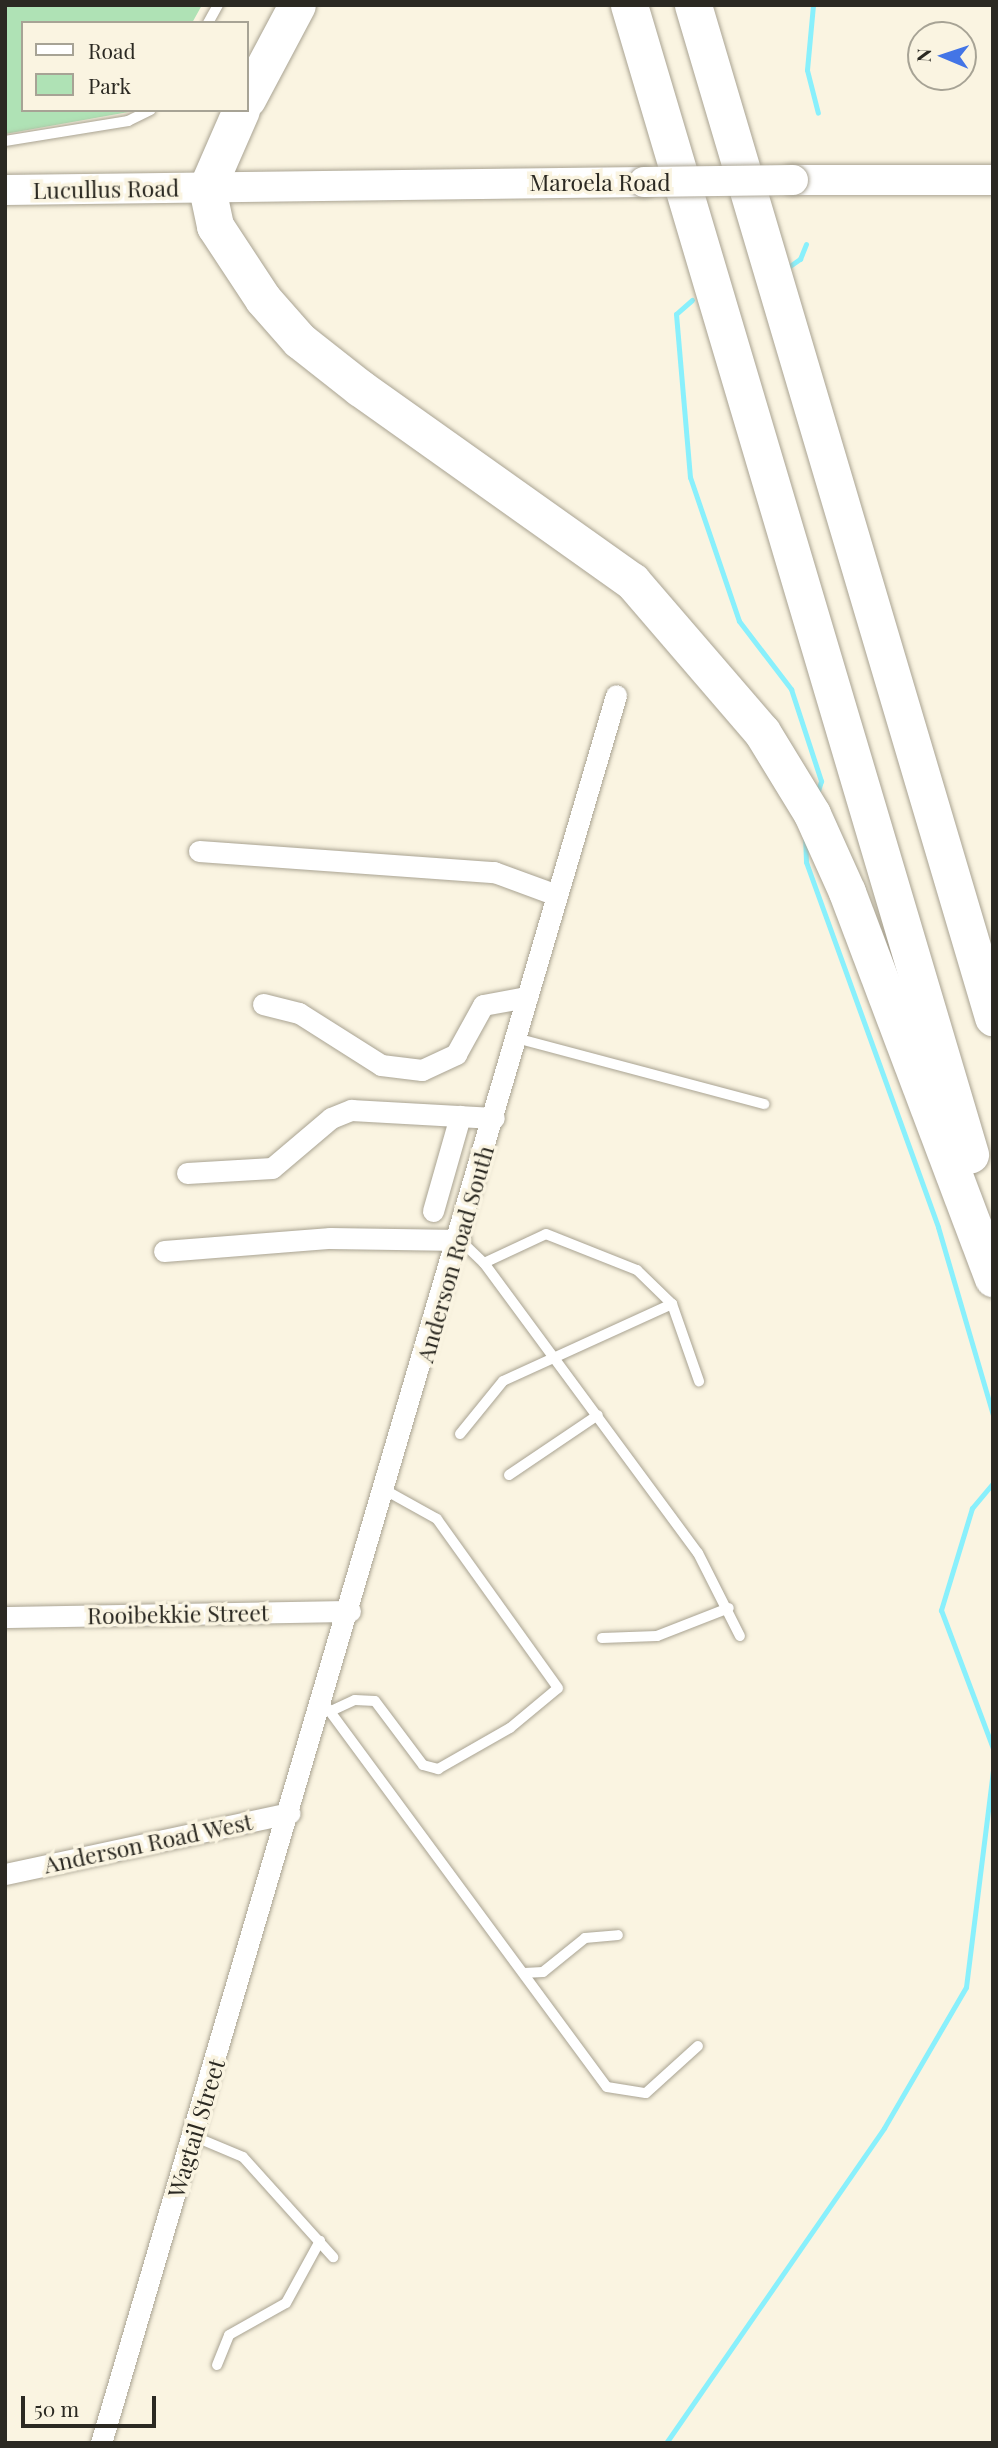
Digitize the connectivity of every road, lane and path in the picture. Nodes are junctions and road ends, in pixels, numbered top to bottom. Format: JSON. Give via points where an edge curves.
{"nodes":[{"id":1,"x":218,"y":5,"type":"edge"},
{"id":2,"x":297,"y":5,"type":"edge"},
{"id":3,"x":629,"y":5,"type":"edge"},
{"id":4,"x":693,"y":5,"type":"edge"},
{"id":5,"x":209,"y":21,"type":"edge"},
{"id":6,"x":248,"y":97,"type":"edge"},
{"id":7,"x":147,"y":112,"type":"edge"},
{"id":8,"x":240,"y":112,"type":"edge"},
{"id":9,"x":5,"y":141,"type":"edge"},
{"id":10,"x":993,"y":180,"type":"edge"},
{"id":11,"x":207,"y":188,"type":"junction"},
{"id":12,"x":5,"y":190,"type":"edge"},
{"id":13,"x":616,"y":695,"type":"dead end"},
{"id":14,"x":199,"y":851,"type":"dead end"},
{"id":15,"x":557,"y":895,"type":"junction"},
{"id":16,"x":527,"y":997,"type":"junction"},
{"id":17,"x":264,"y":1004,"type":"dead end"},
{"id":18,"x":993,"y":1017,"type":"edge"},
{"id":19,"x":516,"y":1038,"type":"junction"},
{"id":20,"x":764,"y":1104,"type":"dead end"},
{"id":21,"x":460,"y":1116,"type":"junction"},
{"id":22,"x":494,"y":1118,"type":"junction"},
{"id":23,"x":187,"y":1173,"type":"dead end"},
{"id":24,"x":433,"y":1211,"type":"dead end"},
{"id":25,"x":993,"y":1232,"type":"edge"},
{"id":26,"x":460,"y":1240,"type":"junction"},
{"id":27,"x":164,"y":1251,"type":"dead end"},
{"id":28,"x":484,"y":1263,"type":"junction"},
{"id":29,"x":993,"y":1278,"type":"edge"},
{"id":30,"x":671,"y":1304,"type":"junction"},
{"id":31,"x":555,"y":1357,"type":"junction"},
{"id":32,"x":699,"y":1381,"type":"dead end"},
{"id":33,"x":598,"y":1415,"type":"junction"},
{"id":34,"x":460,"y":1434,"type":"dead end"},
{"id":35,"x":509,"y":1475,"type":"dead end"},
{"id":36,"x":385,"y":1490,"type":"junction"},
{"id":37,"x":729,"y":1608,"type":"junction"},
{"id":38,"x":350,"y":1611,"type":"junction"},
{"id":39,"x":5,"y":1617,"type":"edge"},
{"id":40,"x":740,"y":1636,"type":"dead end"},
{"id":41,"x":602,"y":1638,"type":"dead end"},
{"id":42,"x":327,"y":1706,"type":"junction"},
{"id":43,"x":290,"y":1813,"type":"junction"},
{"id":44,"x":5,"y":1874,"type":"edge"},
{"id":45,"x":618,"y":1936,"type":"dead end"},
{"id":46,"x":524,"y":1973,"type":"junction"},
{"id":47,"x":698,"y":2046,"type":"dead end"},
{"id":48,"x":193,"y":2136,"type":"junction"},
{"id":49,"x":320,"y":2241,"type":"junction"},
{"id":50,"x":333,"y":2257,"type":"dead end"},
{"id":51,"x":217,"y":2365,"type":"dead end"},
{"id":52,"x":101,"y":2443,"type":"edge"}],
"edges":[{"from":1,"to":5,"type":"lane"},
{"from":2,"to":6,"type":"highway"},
{"from":3,"to":25,"type":"highway"},
{"from":4,"to":18,"type":"highway"},
{"from":7,"to":9,"type":"lane","via":[[128,121]]},
{"from":8,"to":11,"type":"highway"},
{"from":10,"to":11,"type":"street","name":"Maroela Road","bridge":true},
{"from":11,"to":12,"type":"street","name":"Lucullus Road"},
{"from":11,"to":29,"type":"highway","via":[[215,226],[233,258],[299,340],[632,581],[762,732],[812,814],[847,892]]},
{"from":13,"to":15,"type":"street","name":"Anderson Road South"},
{"from":14,"to":15,"type":"street","via":[[494,872]]},
{"from":15,"to":16,"type":"street","name":"Anderson Road South"},
{"from":16,"to":17,"type":"street","via":[[483,1005],[456,1054],[422,1070],[381,1065],[299,1013]]},
{"from":16,"to":19,"type":"street","name":"Anderson Road South"},
{"from":19,"to":20,"type":"lane"},
{"from":19,"to":22,"type":"street","name":"Anderson Road South"},
{"from":21,"to":22,"type":"street"},
{"from":21,"to":23,"type":"street","via":[[351,1110],[331,1118],[272,1168]]},
{"from":21,"to":24,"type":"street"},
{"from":22,"to":26,"type":"street","name":"Anderson Road South"},
{"from":26,"to":27,"type":"street","via":[[330,1238]]},
{"from":26,"to":28,"type":"lane"},
{"from":26,"to":36,"type":"street","name":"Anderson Road South"},
{"from":28,"to":30,"type":"lane","via":[[552,1235],[637,1270]]},
{"from":28,"to":31,"type":"lane"},
{"from":30,"to":31,"type":"lane"},
{"from":30,"to":32,"type":"lane"},
{"from":31,"to":33,"type":"lane"},
{"from":31,"to":34,"type":"lane","via":[[503,1381]]},
{"from":33,"to":35,"type":"lane"},
{"from":33,"to":37,"type":"lane","via":[[698,1553]]},
{"from":36,"to":38,"type":"street","name":"Anderson Road South"},
{"from":36,"to":42,"type":"lane","via":[[437,1519],[558,1688],[510,1728],[438,1769],[422,1765],[375,1701]]},
{"from":37,"to":40,"type":"lane"},
{"from":37,"to":41,"type":"lane","via":[[657,1636]]},
{"from":38,"to":39,"type":"street","name":"Rooibekkie Street"},
{"from":38,"to":42,"type":"street","name":"Anderson Road South"},
{"from":42,"to":43,"type":"street","name":"Anderson Road South"},
{"from":42,"to":46,"type":"lane"},
{"from":43,"to":44,"type":"street","name":"Anderson Road West"},
{"from":43,"to":48,"type":"street","name":"Wagtail Street"},
{"from":45,"to":46,"type":"lane","via":[[592,1936],[543,1972]]},
{"from":46,"to":47,"type":"lane","via":[[614,2091],[646,2093]]},
{"from":48,"to":49,"type":"lane","via":[[243,2157]]},
{"from":48,"to":52,"type":"street","name":"Wagtail Street"},
{"from":49,"to":50,"type":"lane"},
{"from":49,"to":51,"type":"lane","via":[[286,2303],[229,2335]]}]}
